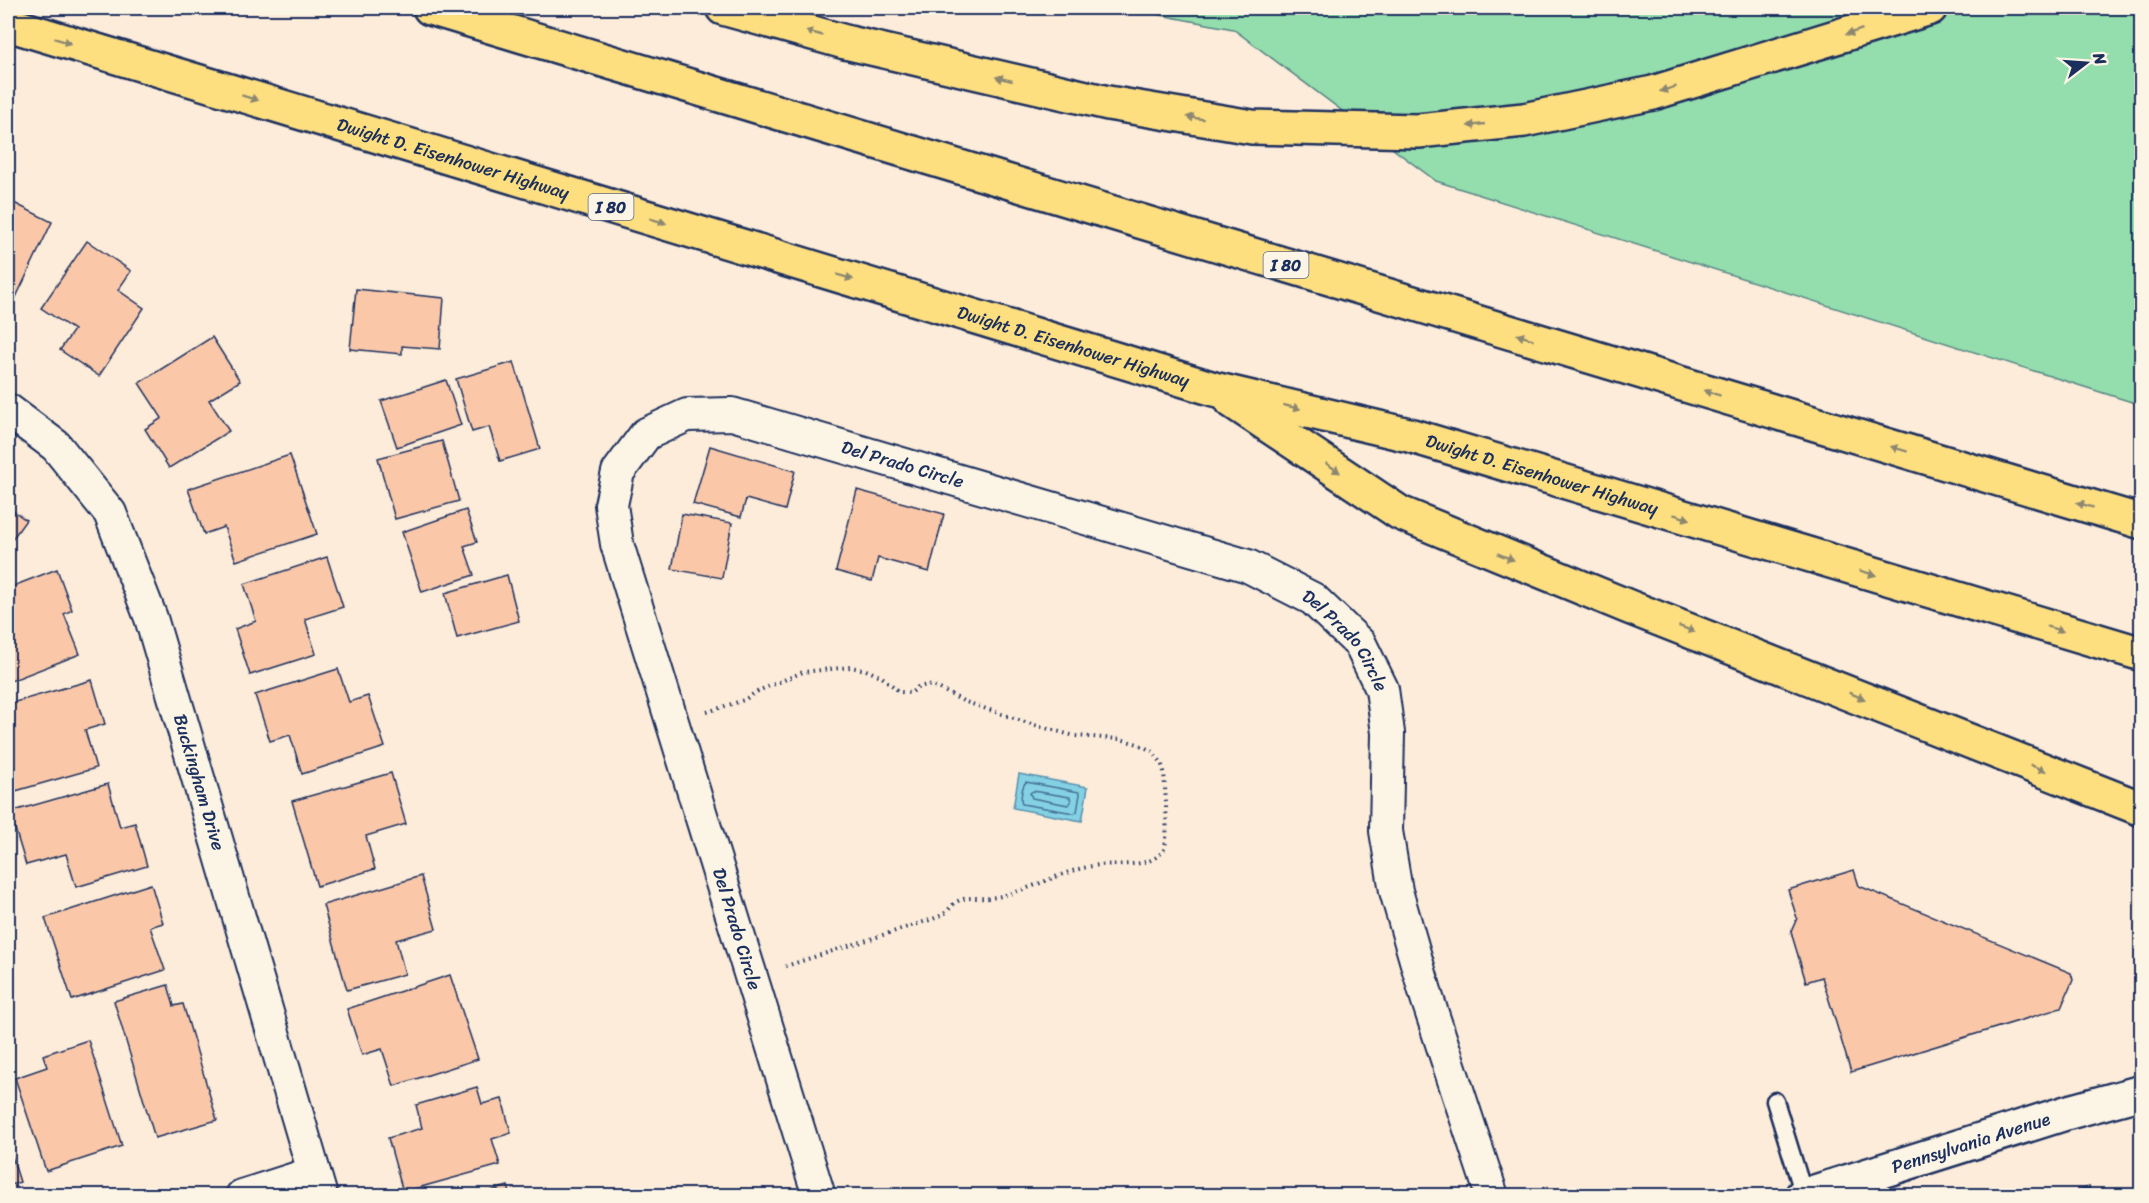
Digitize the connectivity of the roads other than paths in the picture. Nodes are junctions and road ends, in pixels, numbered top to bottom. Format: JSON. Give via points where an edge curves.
{"nodes":[{"id":1,"x":430,"y":8,"type":"edge"},
{"id":2,"x":723,"y":8,"type":"edge"},
{"id":3,"x":1930,"y":8,"type":"edge"},
{"id":4,"x":8,"y":24,"type":"edge"},
{"id":5,"x":1214,"y":389,"type":"junction"},
{"id":6,"x":8,"y":410,"type":"edge"},
{"id":7,"x":2142,"y":522,"type":"edge"},
{"id":8,"x":2142,"y":654,"type":"edge"},
{"id":9,"x":2142,"y":809,"type":"edge"},
{"id":10,"x":2142,"y":1092,"type":"edge"},
{"id":11,"x":1775,"y":1101,"type":"dead end"},
{"id":12,"x":317,"y":1184,"type":"edge"},
{"id":13,"x":1803,"y":1195,"type":"edge"},
{"id":14,"x":242,"y":1196,"type":"edge"},
{"id":15,"x":819,"y":1196,"type":"edge"},
{"id":16,"x":1492,"y":1196,"type":"edge"}],
"edges":[{"from":7,"to":1,"type":"highway","number":"I 80","one_way":true},
{"from":3,"to":2,"type":"highway","one_way":true,"via":[[1653,93],[1524,120],[1418,131],[1252,127],[1108,103],[845,42]]},
{"from":4,"to":5,"type":"highway","name":"Dwight D. Eisenhower Highway","number":"I 80","one_way":true},
{"from":5,"to":8,"type":"highway","name":"Dwight D. Eisenhower Highway","number":"I 80","one_way":true,"via":[[1409,435]]},
{"from":5,"to":9,"type":"highway","one_way":true,"via":[[1400,513]]},
{"from":6,"to":12,"type":"street","name":"Buckingham Drive","via":[[56,446],[110,513],[151,618]]},
{"from":10,"to":13,"type":"street","name":"Pennsylvania Avenue"},
{"from":11,"to":13,"type":"lane"},
{"from":12,"to":14,"type":"street"},
{"from":15,"to":16,"type":"street","name":"Del Prado Circle","via":[[617,544],[611,505],[618,472],[646,434],[687,414],[732,414],[1248,566],[1313,599],[1360,644],[1382,689],[1388,733],[1386,831],[1396,891]]}]}
